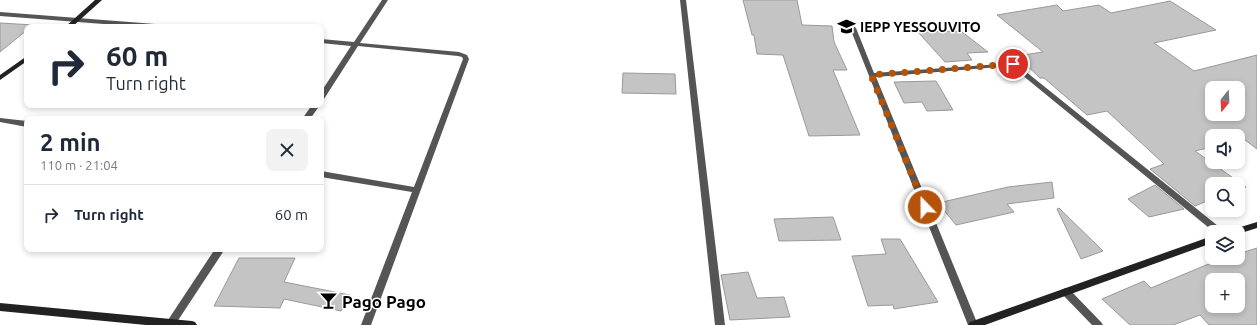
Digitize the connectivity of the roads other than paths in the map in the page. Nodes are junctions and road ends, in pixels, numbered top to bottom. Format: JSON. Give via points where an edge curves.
{"nodes":[{"id":1,"x":99,"y":0,"type":"edge"},
{"id":2,"x":385,"y":0,"type":"edge"},
{"id":3,"x":683,"y":0,"type":"edge"},
{"id":4,"x":0,"y":14,"type":"edge"},
{"id":5,"x":78,"y":19,"type":"junction"},
{"id":6,"x":72,"y":24,"type":"edge"},
{"id":7,"x":134,"y":24,"type":"edge"},
{"id":8,"x":853,"y":28,"type":"dead end"},
{"id":9,"x":324,"y":40,"type":"edge"},
{"id":10,"x":356,"y":44,"type":"junction"},
{"id":11,"x":24,"y":60,"type":"edge"},
{"id":12,"x":871,"y":75,"type":"junction"},
{"id":13,"x":0,"y":78,"type":"edge"},
{"id":14,"x":324,"y":92,"type":"edge"},
{"id":15,"x":0,"y":120,"type":"edge"},
{"id":16,"x":24,"y":124,"type":"edge"},
{"id":17,"x":324,"y":175,"type":"edge"},
{"id":18,"x":416,"y":190,"type":"junction"},
{"id":19,"x":1211,"y":225,"type":"edge"},
{"id":20,"x":1257,"y":225,"type":"edge"},
{"id":21,"x":1245,"y":229,"type":"edge"},
{"id":22,"x":1205,"y":242,"type":"edge"},
{"id":23,"x":218,"y":252,"type":"edge"},
{"id":24,"x":1066,"y":292,"type":"junction"},
{"id":25,"x":0,"y":307,"type":"edge"},
{"id":26,"x":171,"y":323,"type":"junction"},
{"id":27,"x":192,"y":325,"type":"edge"},
{"id":28,"x":366,"y":325,"type":"edge"},
{"id":29,"x":720,"y":325,"type":"edge"},
{"id":30,"x":973,"y":325,"type":"edge"},
{"id":31,"x":1098,"y":325,"type":"edge"}],
"edges":[{"from":1,"to":5,"type":"street"},
{"from":2,"to":10,"type":"street"},
{"from":3,"to":29,"type":"street"},
{"from":4,"to":5,"type":"street"},
{"from":5,"to":6,"type":"street"},
{"from":5,"to":7,"type":"street"},
{"from":8,"to":12,"type":"street"},
{"from":9,"to":10,"type":"street"},
{"from":10,"to":14,"type":"street"},
{"from":10,"to":18,"type":"street","via":[[459,54],[466,58]]},
{"from":11,"to":13,"type":"street"},
{"from":12,"to":19,"type":"street","via":[[1013,64]]},
{"from":12,"to":30,"type":"street"},
{"from":15,"to":16,"type":"street"},
{"from":17,"to":18,"type":"street"},
{"from":18,"to":28,"type":"street"},
{"from":20,"to":21,"type":"street"},
{"from":22,"to":24,"type":"street"},
{"from":23,"to":26,"type":"street"},
{"from":24,"to":30,"type":"street"},
{"from":24,"to":31,"type":"street"},
{"from":25,"to":26,"type":"street"},
{"from":26,"to":27,"type":"street"}]}
